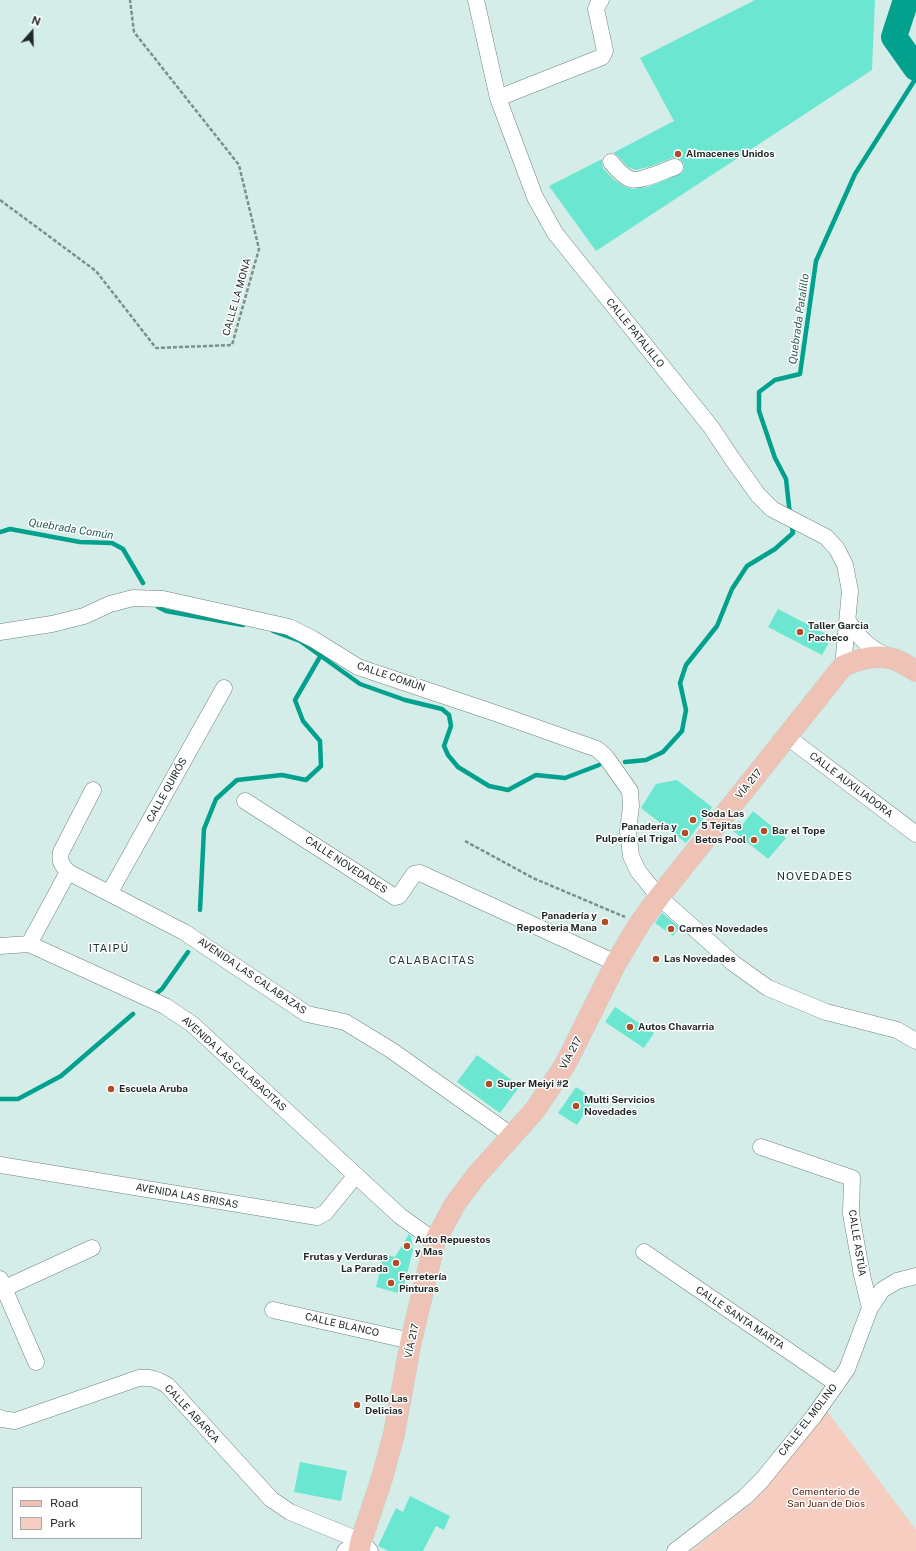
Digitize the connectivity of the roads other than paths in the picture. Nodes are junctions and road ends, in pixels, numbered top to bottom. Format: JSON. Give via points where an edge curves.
{"nodes":[{"id":1,"x":476,"y":0,"type":"edge"},
{"id":2,"x":601,"y":0,"type":"edge"},
{"id":3,"x":498,"y":98,"type":"junction"},
{"id":4,"x":611,"y":162,"type":"dead end"},
{"id":5,"x":675,"y":167,"type":"dead end"},
{"id":6,"x":848,"y":621,"type":"junction"},
{"id":7,"x":0,"y":632,"type":"edge"},
{"id":8,"x":895,"y":659,"type":"junction"},
{"id":9,"x":843,"y":666,"type":"junction"},
{"id":10,"x":916,"y":671,"type":"edge"},
{"id":11,"x":224,"y":688,"type":"dead end"},
{"id":12,"x":786,"y":736,"type":"junction"},
{"id":13,"x":93,"y":790,"type":"dead end"},
{"id":14,"x":245,"y":801,"type":"dead end"},
{"id":15,"x":916,"y":834,"type":"edge"},
{"id":16,"x":68,"y":872,"type":"junction"},
{"id":17,"x":110,"y":892,"type":"junction"},
{"id":18,"x":659,"y":896,"type":"junction"},
{"id":19,"x":29,"y":944,"type":"junction"},
{"id":20,"x":0,"y":946,"type":"edge"},
{"id":21,"x":616,"y":963,"type":"junction"},
{"id":22,"x":916,"y":1041,"type":"edge"},
{"id":23,"x":512,"y":1135,"type":"junction"},
{"id":24,"x":761,"y":1147,"type":"dead end"},
{"id":25,"x":0,"y":1165,"type":"edge"},
{"id":26,"x":356,"y":1175,"type":"junction"},
{"id":27,"x":435,"y":1241,"type":"junction"},
{"id":28,"x":92,"y":1248,"type":"dead end"},
{"id":29,"x":644,"y":1252,"type":"dead end"},
{"id":30,"x":916,"y":1276,"type":"edge"},
{"id":31,"x":2,"y":1284,"type":"edge"},
{"id":32,"x":870,"y":1308,"type":"junction"},
{"id":33,"x":273,"y":1310,"type":"dead end"},
{"id":34,"x":411,"y":1340,"type":"junction"},
{"id":35,"x":36,"y":1362,"type":"dead end"},
{"id":36,"x":837,"y":1384,"type":"junction"},
{"id":37,"x":0,"y":1418,"type":"edge"},
{"id":38,"x":359,"y":1549,"type":"edge"},
{"id":39,"x":675,"y":1551,"type":"edge"}],
"edges":[{"from":1,"to":3,"type":"street","name":"CALLE PATALILLO"},
{"from":2,"to":3,"type":"street","via":[[596,9],[605,51],[602,58]]},
{"from":3,"to":6,"type":"street","name":"CALLE PATALILLO","via":[[535,197],[555,233],[711,427],[758,495],[772,509],[826,537],[837,549],[845,565],[850,591]]},
{"from":4,"to":5,"type":"street","via":[[630,180]]},
{"from":6,"to":8,"type":"street","via":[[854,631],[872,648]]},
{"from":6,"to":9,"type":"street","name":"CALLE PATALILLO"},
{"from":7,"to":18,"type":"street","name":"CALLE COMÚN","via":[[84,616],[110,604],[133,598],[163,599],[289,627],[358,667],[597,750],[606,757],[630,791],[628,831],[631,856],[638,870]]},
{"from":8,"to":9,"type":"main road","name":"VÍA 217","via":[[860,659]]},
{"from":8,"to":10,"type":"main road","name":"VÍA 217"},
{"from":9,"to":12,"type":"main road","name":"VÍA 217"},
{"from":11,"to":17,"type":"street","name":"CALLE QUIRÓS"},
{"from":12,"to":15,"type":"street","name":"CALLE AUXILIADORA"},
{"from":12,"to":18,"type":"main road","name":"VÍA 217"},
{"from":13,"to":16,"type":"street","via":[[60,852],[62,865]]},
{"from":14,"to":21,"type":"street","name":"CALLE NOVEDADES","via":[[395,897],[399,896],[414,874],[420,873]]},
{"from":16,"to":17,"type":"street","name":"AVENIDA LAS CALABAZAS"},
{"from":16,"to":19,"type":"street"},
{"from":17,"to":23,"type":"street","name":"AVENIDA LAS CALABAZAS","via":[[184,932],[307,1014],[345,1022],[390,1050]]},
{"from":18,"to":21,"type":"main road","name":"VÍA 217"},
{"from":18,"to":22,"type":"street","name":"CALLE COMÚN","via":[[733,963],[768,988],[826,1012],[897,1030]]},
{"from":19,"to":20,"type":"street","name":"AVENIDA LAS CALABACITAS"},
{"from":19,"to":26,"type":"street","name":"AVENIDA LAS CALABACITAS","via":[[165,1006],[192,1024]]},
{"from":21,"to":23,"type":"main road","name":"VÍA 217","via":[[565,1065],[535,1110]]},
{"from":23,"to":27,"type":"main road","name":"VÍA 217","via":[[455,1204]]},
{"from":24,"to":32,"type":"street","name":"CALLE ASTÚA","via":[[852,1178],[851,1214]]},
{"from":25,"to":26,"type":"street","name":"AVENIDA LAS BRISAS","via":[[317,1217],[325,1213]]},
{"from":26,"to":27,"type":"street","name":"AVENIDA LAS CALABACITAS","via":[[400,1216]]},
{"from":27,"to":34,"type":"main road","name":"VÍA 217"},
{"from":28,"to":31,"type":"street"},
{"from":29,"to":36,"type":"street","name":"CALLE SANTA MARTA"},
{"from":30,"to":32,"type":"street","name":"CALLE EL MOLINO","via":[[897,1281],[882,1290]]},
{"from":31,"to":35,"type":"street"},
{"from":32,"to":36,"type":"street","name":"CALLE EL MOLINO","via":[[847,1369]]},
{"from":33,"to":34,"type":"street","name":"CALLE BLANCO"},
{"from":34,"to":38,"type":"main road","name":"VÍA 217","via":[[394,1434]]},
{"from":36,"to":39,"type":"street","name":"CALLE EL MOLINO","via":[[814,1416],[753,1489]]},
{"from":37,"to":38,"type":"street","name":"CALLE ABARCA","via":[[15,1421],[139,1378],[158,1380],[174,1392],[271,1499]]}]}
